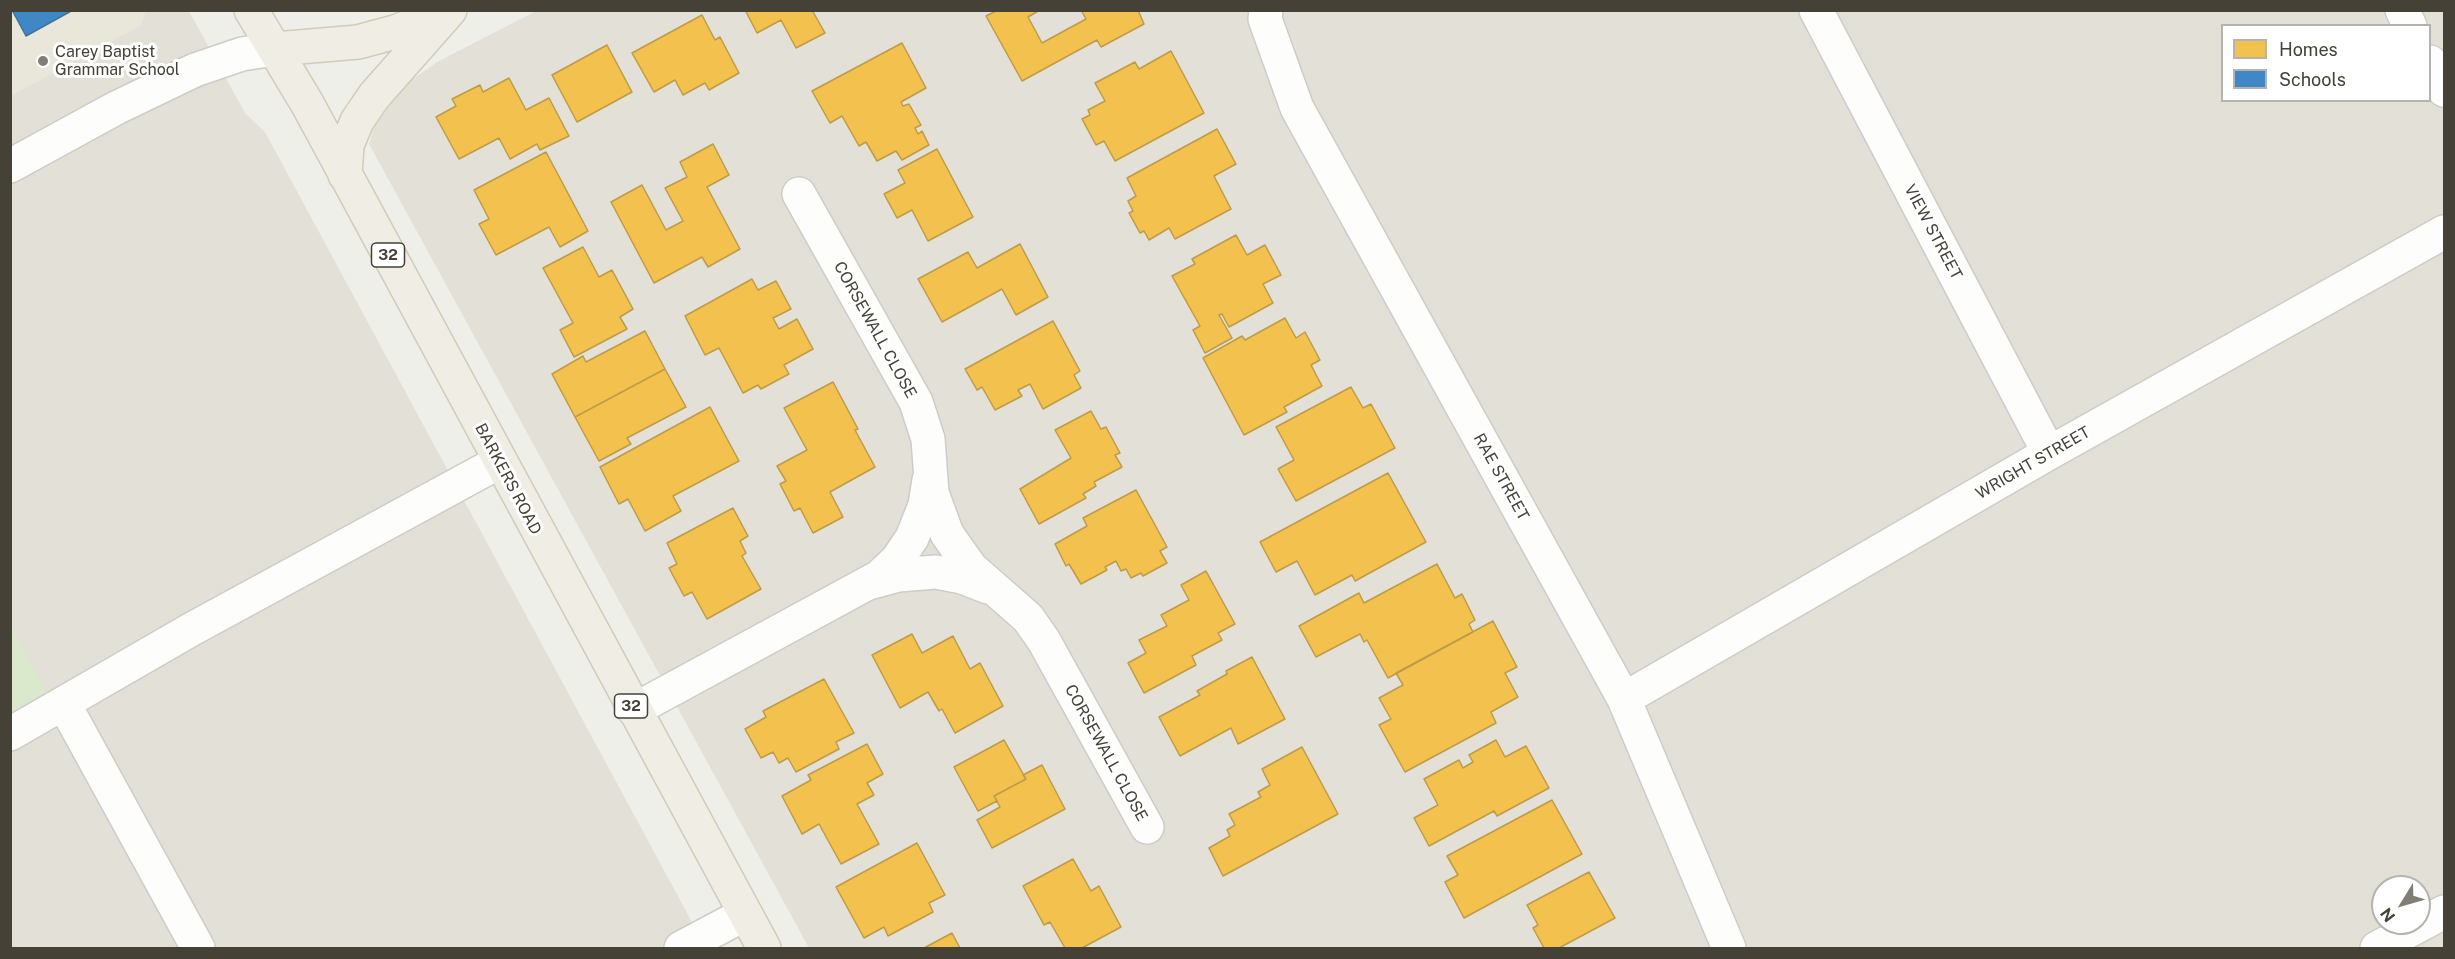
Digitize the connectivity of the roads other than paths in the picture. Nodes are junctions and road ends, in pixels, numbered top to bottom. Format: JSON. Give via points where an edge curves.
{"nodes":[{"id":1,"x":251,"y":10,"type":"edge"},
{"id":2,"x":450,"y":10,"type":"edge"},
{"id":3,"x":1266,"y":10,"type":"edge"},
{"id":4,"x":1816,"y":10,"type":"edge"},
{"id":5,"x":2402,"y":10,"type":"edge"},
{"id":6,"x":2409,"y":24,"type":"edge"},
{"id":7,"x":274,"y":49,"type":"junction"},
{"id":8,"x":2431,"y":64,"type":"edge"},
{"id":9,"x":2445,"y":90,"type":"edge"},
{"id":10,"x":10,"y":166,"type":"edge"},
{"id":11,"x":345,"y":175,"type":"junction"},
{"id":12,"x":799,"y":194,"type":"dead end"},
{"id":13,"x":2445,"y":232,"type":"edge"},
{"id":14,"x":2049,"y":453,"type":"junction"},
{"id":15,"x":499,"y":462,"type":"junction"},
{"id":16,"x":930,"y":473,"type":"junction"},
{"id":17,"x":871,"y":583,"type":"junction"},
{"id":18,"x":1000,"y":594,"type":"junction"},
{"id":19,"x":1624,"y":699,"type":"junction"},
{"id":20,"x":64,"y":704,"type":"junction"},
{"id":21,"x":634,"y":710,"type":"junction"},
{"id":22,"x":10,"y":734,"type":"edge"},
{"id":23,"x":1148,"y":827,"type":"dead end"},
{"id":24,"x":2445,"y":912,"type":"edge"},
{"id":25,"x":745,"y":914,"type":"junction"},
{"id":26,"x":198,"y":948,"type":"edge"},
{"id":27,"x":681,"y":948,"type":"edge"},
{"id":28,"x":764,"y":948,"type":"edge"},
{"id":29,"x":1729,"y":948,"type":"edge"},
{"id":30,"x":2378,"y":948,"type":"edge"}],
"edges":[{"from":1,"to":7,"type":"main road","name":"BARKERS ROAD","number":"32"},
{"from":2,"to":7,"type":"main road","via":[[358,42]]},
{"from":2,"to":11,"type":"main road","via":[[374,96],[357,121],[347,145]]},
{"from":3,"to":19,"type":"street","name":"RAE STREET","via":[[1265,19],[1297,108]]},
{"from":4,"to":14,"type":"street","name":"VIEW STREET"},
{"from":5,"to":6,"type":"street"},
{"from":7,"to":10,"type":"street","via":[[235,56],[195,70]]},
{"from":7,"to":11,"type":"main road","name":"BARKERS ROAD","number":"32"},
{"from":8,"to":9,"type":"street"},
{"from":11,"to":15,"type":"main road","name":"BARKERS ROAD","number":"32"},
{"from":12,"to":16,"type":"street","name":"CORSEWALL CLOSE","via":[[916,402],[928,439]]},
{"from":13,"to":14,"type":"street","name":"WRIGHT STREET"},
{"from":14,"to":19,"type":"street","name":"WRIGHT STREET"},
{"from":15,"to":20,"type":"street","via":[[192,629]]},
{"from":15,"to":21,"type":"main road","name":"BARKERS ROAD","number":"32"},
{"from":16,"to":17,"type":"street","name":"CORSEWALL CLOSE","via":[[925,505],[908,544]]},
{"from":16,"to":18,"type":"street","name":"CORSEWALL CLOSE","via":[[935,504],[952,542],[971,568]]},
{"from":17,"to":18,"type":"street","name":"CORSEWALL CLOSE","via":[[898,575],[936,572],[970,579]]},
{"from":17,"to":21,"type":"street","name":"CORSEWALL CLOSE"},
{"from":18,"to":23,"type":"street","name":"CORSEWALL CLOSE","via":[[1028,618],[1044,641]]},
{"from":19,"to":29,"type":"street","name":"RAE STREET"},
{"from":20,"to":22,"type":"street"},
{"from":20,"to":26,"type":"street"},
{"from":21,"to":25,"type":"main road","name":"BARKERS ROAD","number":"32"},
{"from":24,"to":30,"type":"street"},
{"from":25,"to":27,"type":"street"},
{"from":25,"to":28,"type":"main road","name":"BARKERS ROAD","number":"32"}]}
